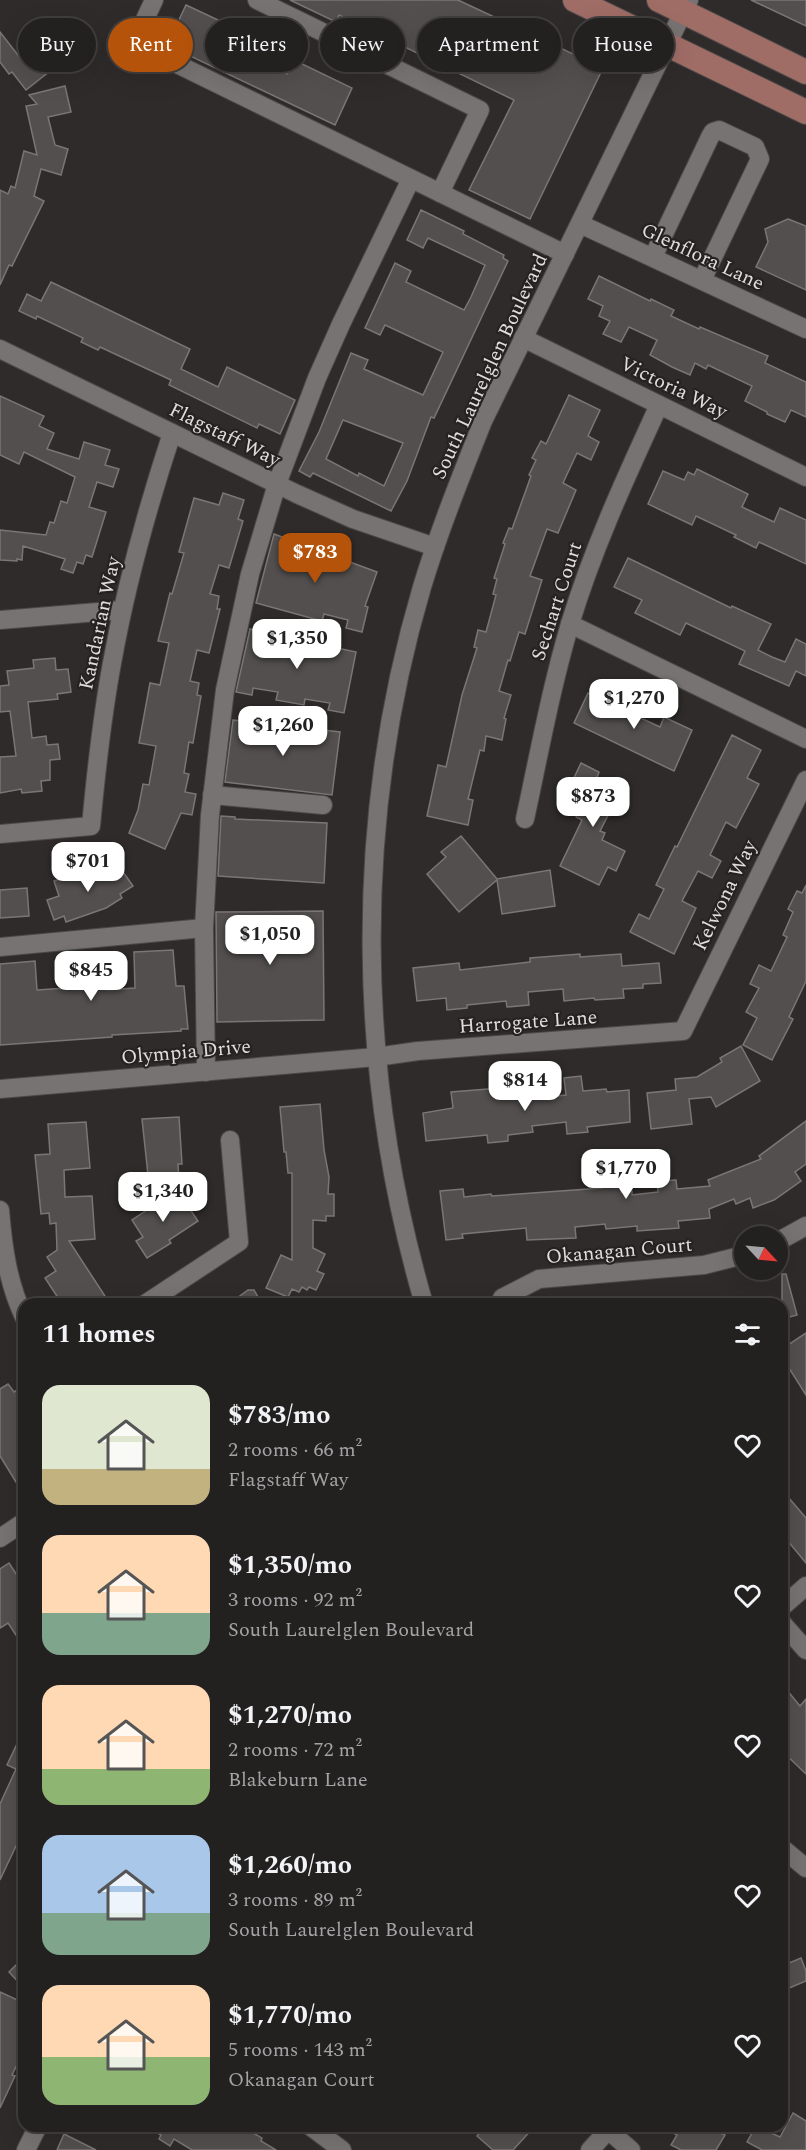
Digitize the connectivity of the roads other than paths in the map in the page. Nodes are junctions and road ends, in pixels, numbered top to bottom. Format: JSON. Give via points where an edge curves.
{"nodes":[{"id":1,"x":154,"y":0,"type":"edge"},
{"id":2,"x":257,"y":0,"type":"edge"},
{"id":3,"x":575,"y":0,"type":"edge"},
{"id":4,"x":659,"y":0,"type":"edge"},
{"id":5,"x":686,"y":6,"type":"edge"},
{"id":6,"x":612,"y":18,"type":"edge"},
{"id":7,"x":320,"y":31,"type":"edge"},
{"id":8,"x":674,"y":32,"type":"edge"},
{"id":9,"x":674,"y":48,"type":"edge"},
{"id":10,"x":402,"y":72,"type":"edge"},
{"id":11,"x":655,"y":72,"type":"edge"},
{"id":12,"x":806,"y":72,"type":"edge"},
{"id":13,"x":806,"y":112,"type":"edge"},
{"id":14,"x":411,"y":179,"type":"junction"},
{"id":15,"x":440,"y":193,"type":"junction"},
{"id":16,"x":580,"y":224,"type":"junction"},
{"id":17,"x":565,"y":254,"type":"junction"},
{"id":18,"x":653,"y":257,"type":"junction"},
{"id":19,"x":702,"y":280,"type":"junction"},
{"id":20,"x":806,"y":329,"type":"edge"},
{"id":21,"x":523,"y":338,"type":"junction"},
{"id":22,"x":0,"y":349,"type":"edge"},
{"id":23,"x":659,"y":405,"type":"junction"},
{"id":24,"x":172,"y":433,"type":"junction"},
{"id":25,"x":806,"y":477,"type":"edge"},
{"id":26,"x":277,"y":484,"type":"junction"},
{"id":27,"x":435,"y":547,"type":"junction"},
{"id":28,"x":122,"y":610,"type":"junction"},
{"id":29,"x":0,"y":620,"type":"edge"},
{"id":30,"x":570,"y":624,"type":"junction"},
{"id":31,"x":806,"y":739,"type":"edge"},
{"id":32,"x":806,"y":780,"type":"edge"},
{"id":33,"x":212,"y":795,"type":"junction"},
{"id":34,"x":323,"y":805,"type":"dead end"},
{"id":35,"x":525,"y":819,"type":"dead end"},
{"id":36,"x":0,"y":834,"type":"edge"},
{"id":37,"x":204,"y":928,"type":"junction"},
{"id":38,"x":0,"y":946,"type":"edge"},
{"id":39,"x":683,"y":1031,"type":"joint"},
{"id":40,"x":376,"y":1057,"type":"junction"},
{"id":41,"x":206,"y":1072,"type":"junction"},
{"id":42,"x":0,"y":1089,"type":"edge"},
{"id":43,"x":230,"y":1140,"type":"dead end"},
{"id":44,"x":0,"y":1210,"type":"edge"},
{"id":45,"x":804,"y":1231,"type":"edge"},
{"id":46,"x":788,"y":1238,"type":"edge"},
{"id":47,"x":734,"y":1258,"type":"edge"},
{"id":48,"x":154,"y":1298,"type":"edge"},
{"id":49,"x":422,"y":1298,"type":"edge"},
{"id":50,"x":502,"y":1298,"type":"dead end"},
{"id":51,"x":18,"y":1303,"type":"edge"},
{"id":52,"x":18,"y":1526,"type":"edge"},
{"id":53,"x":0,"y":1538,"type":"edge"},
{"id":54,"x":806,"y":1586,"type":"edge"},
{"id":55,"x":788,"y":1602,"type":"edge"},
{"id":56,"x":788,"y":1630,"type":"edge"},
{"id":57,"x":806,"y":1650,"type":"edge"},
{"id":58,"x":788,"y":1853,"type":"edge"},
{"id":59,"x":806,"y":1868,"type":"edge"},
{"id":60,"x":35,"y":2132,"type":"edge"},
{"id":61,"x":318,"y":2132,"type":"edge"},
{"id":62,"x":606,"y":2132,"type":"edge"},
{"id":63,"x":614,"y":2132,"type":"edge"},
{"id":64,"x":26,"y":2150,"type":"edge"},
{"id":65,"x":342,"y":2150,"type":"edge"},
{"id":66,"x":590,"y":2150,"type":"edge"},
{"id":67,"x":631,"y":2150,"type":"edge"}],
"edges":[{"from":1,"to":14,"type":"street","via":[[134,43]]},
{"from":2,"to":7,"type":"street"},
{"from":3,"to":6,"type":"main road"},
{"from":4,"to":5,"type":"main road"},
{"from":5,"to":8,"type":"street","name":"South Laurelglen Boulevard"},
{"from":5,"to":12,"type":"main road"},
{"from":9,"to":13,"type":"main road"},
{"from":10,"to":15,"type":"street","via":[[480,110]]},
{"from":11,"to":16,"type":"street","name":"South Laurelglen Boulevard"},
{"from":14,"to":15,"type":"street"},
{"from":14,"to":26,"type":"street","via":[[336,334]]},
{"from":15,"to":17,"type":"street"},
{"from":16,"to":17,"type":"street","name":"South Laurelglen Boulevard"},
{"from":16,"to":18,"type":"street","name":"Glenflora Lane"},
{"from":17,"to":21,"type":"street","name":"South Laurelglen Boulevard"},
{"from":18,"to":19,"type":"street","name":"Glenflora Lane"},
{"from":18,"to":19,"type":"street","via":[[710,137],[719,130],[755,147],[760,159]]},
{"from":19,"to":20,"type":"street","name":"Glenflora Lane"},
{"from":21,"to":23,"type":"street","name":"Victoria Way"},
{"from":21,"to":27,"type":"street","name":"South Laurelglen Boulevard","via":[[483,421]]},
{"from":22,"to":24,"type":"street","name":"Flagstaff Way"},
{"from":23,"to":25,"type":"street","name":"Victoria Way"},
{"from":23,"to":30,"type":"street","name":"Sechart Court","via":[[614,501]]},
{"from":24,"to":26,"type":"street","name":"Flagstaff Way"},
{"from":24,"to":28,"type":"street","name":"Kandarian Way"},
{"from":26,"to":27,"type":"street","name":"Flagstaff Way","via":[[353,519]]},
{"from":26,"to":33,"type":"street","via":[[250,574],[228,678]]},
{"from":27,"to":40,"type":"street","name":"South Laurelglen Boulevard","via":[[405,655],[381,788],[371,922]]},
{"from":28,"to":29,"type":"street"},
{"from":28,"to":36,"type":"street","name":"Kandarian Way","via":[[99,745],[91,826]]},
{"from":30,"to":31,"type":"street"},
{"from":30,"to":35,"type":"street","name":"Sechart Court"},
{"from":32,"to":39,"type":"street","name":"Kelwona Way"},
{"from":33,"to":34,"type":"street"},
{"from":33,"to":37,"type":"street"},
{"from":37,"to":38,"type":"street"},
{"from":37,"to":41,"type":"street"},
{"from":39,"to":40,"type":"street","name":"Harrogate Lane"},
{"from":40,"to":41,"type":"street","name":"Olympia Drive"},
{"from":40,"to":49,"type":"street","name":"South Laurelglen Boulevard","via":[[397,1199]]},
{"from":41,"to":42,"type":"street","name":"Olympia Drive"},
{"from":43,"to":48,"type":"street","via":[[239,1242]]},
{"from":44,"to":51,"type":"street","via":[[7,1270]]},
{"from":45,"to":46,"type":"street"},
{"from":47,"to":50,"type":"street","name":"Okanagan Court","via":[[704,1265],[539,1279]]},
{"from":52,"to":53,"type":"street"},
{"from":54,"to":55,"type":"street"},
{"from":56,"to":57,"type":"street"},
{"from":58,"to":59,"type":"street"},
{"from":60,"to":64,"type":"street"},
{"from":61,"to":65,"type":"street"},
{"from":62,"to":66,"type":"street"},
{"from":63,"to":67,"type":"street"}]}
